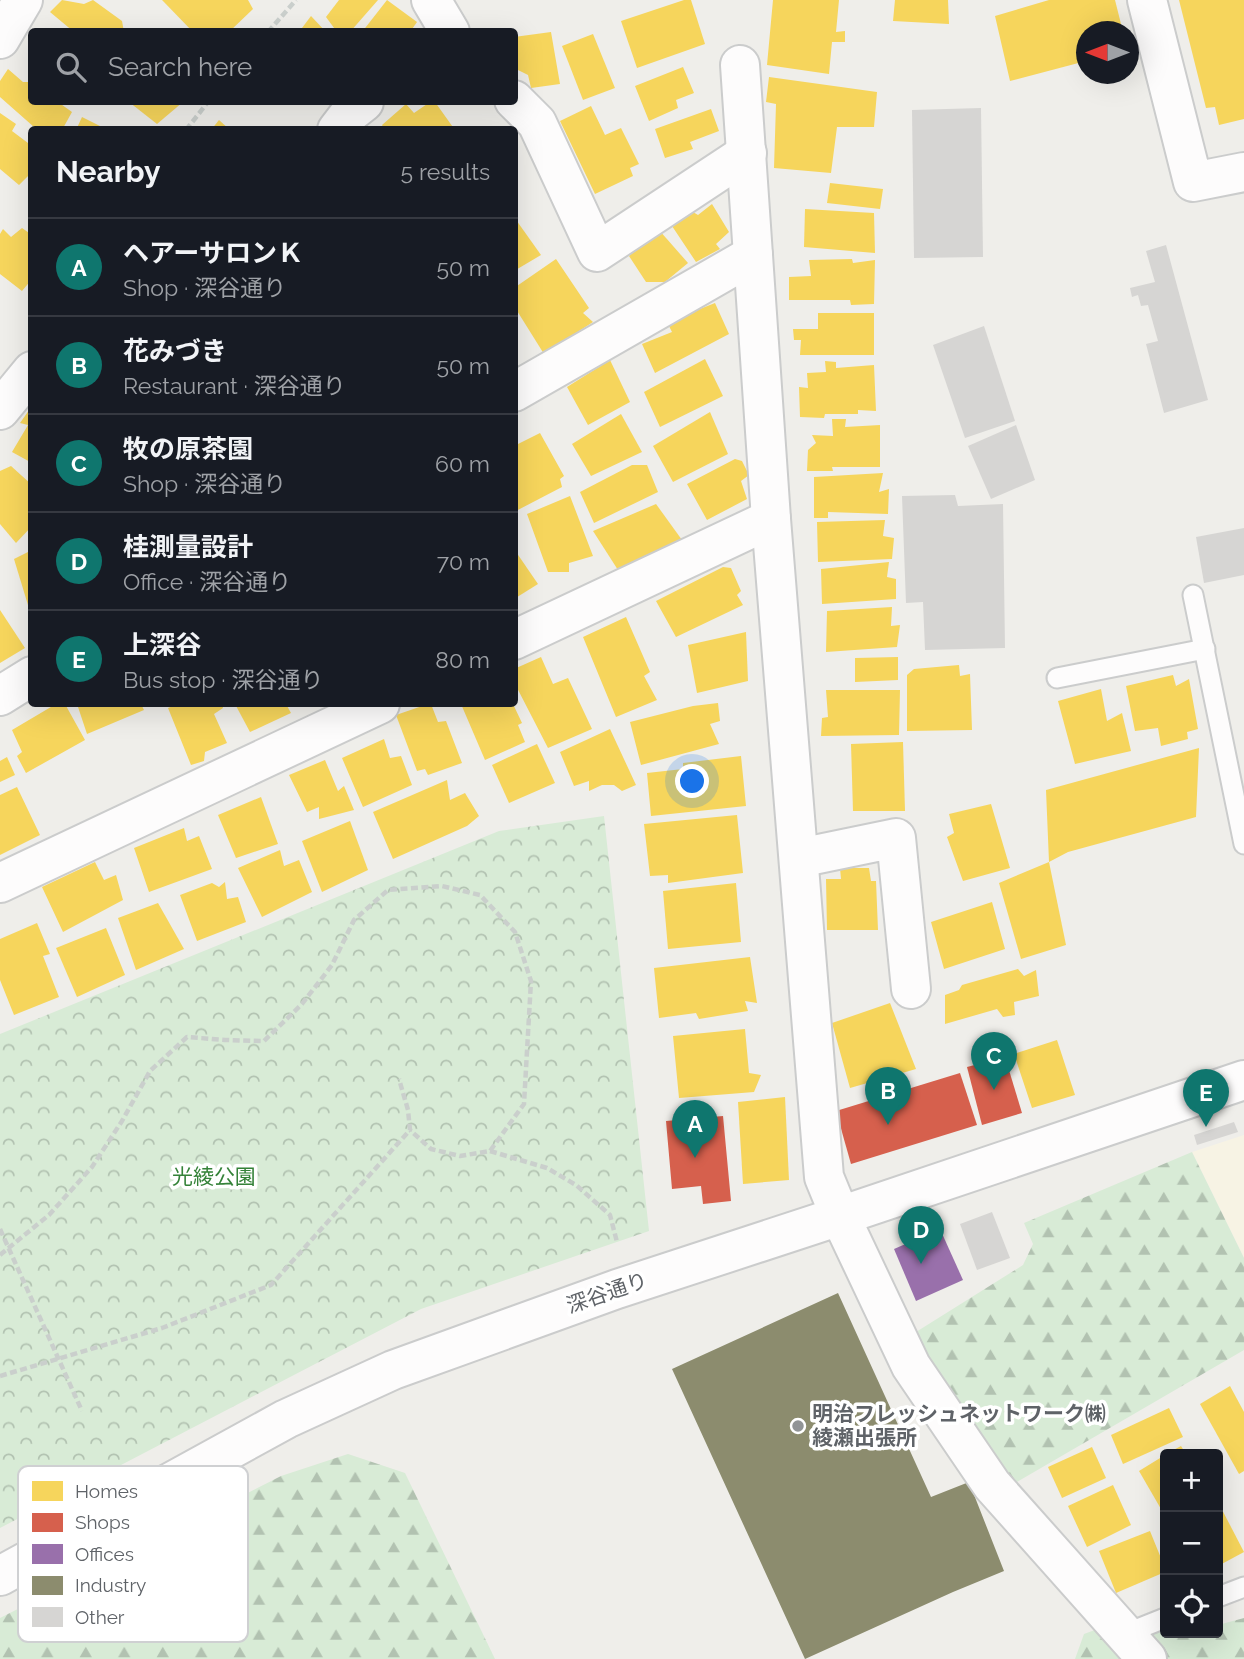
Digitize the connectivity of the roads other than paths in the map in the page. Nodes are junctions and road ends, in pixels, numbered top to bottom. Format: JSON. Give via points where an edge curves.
{"nodes":[{"id":1,"x":23,"y":0,"type":"edge"},
{"id":2,"x":431,"y":0,"type":"edge"},
{"id":3,"x":1147,"y":0,"type":"edge"},
{"id":4,"x":447,"y":28,"type":"edge"},
{"id":5,"x":0,"y":38,"type":"edge"},
{"id":6,"x":740,"y":65,"type":"dead end"},
{"id":7,"x":518,"y":104,"type":"edge"},
{"id":8,"x":360,"y":105,"type":"edge"},
{"id":9,"x":340,"y":126,"type":"edge"},
{"id":10,"x":747,"y":153,"type":"junction"},
{"id":11,"x":1244,"y":172,"type":"edge"},
{"id":12,"x":753,"y":255,"type":"junction"},
{"id":13,"x":28,"y":376,"type":"edge"},
{"id":14,"x":518,"y":390,"type":"edge"},
{"id":15,"x":0,"y":410,"type":"edge"},
{"id":16,"x":771,"y":519,"type":"junction"},
{"id":17,"x":1193,"y":595,"type":"dead end"},
{"id":18,"x":518,"y":638,"type":"edge"},
{"id":19,"x":1205,"y":649,"type":"junction"},
{"id":20,"x":28,"y":678,"type":"edge"},
{"id":21,"x":1057,"y":678,"type":"dead end"},
{"id":22,"x":0,"y":696,"type":"edge"},
{"id":23,"x":374,"y":707,"type":"edge"},
{"id":24,"x":1240,"y":802,"type":"edge"},
{"id":25,"x":1244,"y":844,"type":"edge"},
{"id":26,"x":799,"y":858,"type":"junction"},
{"id":27,"x":0,"y":883,"type":"edge"},
{"id":28,"x":911,"y":989,"type":"dead end"},
{"id":29,"x":1244,"y":1080,"type":"edge"},
{"id":30,"x":840,"y":1216,"type":"junction"},
{"id":31,"x":200,"y":1466,"type":"edge"},
{"id":32,"x":18,"y":1566,"type":"edge"},
{"id":33,"x":0,"y":1576,"type":"edge"},
{"id":34,"x":1244,"y":1587,"type":"edge"},
{"id":35,"x":1223,"y":1595,"type":"edge"},
{"id":36,"x":1160,"y":1623,"type":"edge"},
{"id":37,"x":1136,"y":1646,"type":"edge"}],
"edges":[{"from":1,"to":5,"type":"street"},
{"from":2,"to":4,"type":"street"},
{"from":3,"to":11,"type":"street","via":[[1193,182]]},
{"from":6,"to":10,"type":"street"},
{"from":7,"to":10,"type":"street","via":[[537,123],[597,252]]},
{"from":8,"to":9,"type":"street"},
{"from":10,"to":12,"type":"street"},
{"from":12,"to":14,"type":"street"},
{"from":12,"to":16,"type":"street"},
{"from":13,"to":15,"type":"street"},
{"from":16,"to":18,"type":"street"},
{"from":16,"to":26,"type":"street"},
{"from":17,"to":19,"type":"lane"},
{"from":19,"to":21,"type":"lane"},
{"from":19,"to":24,"type":"lane"},
{"from":20,"to":22,"type":"street"},
{"from":23,"to":27,"type":"street"},
{"from":24,"to":25,"type":"lane"},
{"from":26,"to":28,"type":"street","via":[[896,838]]},
{"from":26,"to":30,"type":"street","via":[[824,1177]]},
{"from":29,"to":30,"type":"street","name":"深谷通り"},
{"from":30,"to":31,"type":"street","name":"深谷通り","via":[[617,1289],[393,1370],[286,1419]]},
{"from":30,"to":37,"type":"street","via":[[911,1366],[992,1485]]},
{"from":32,"to":33,"type":"street","name":"深谷通り"},
{"from":34,"to":35,"type":"lane"},
{"from":36,"to":37,"type":"lane"}]}
